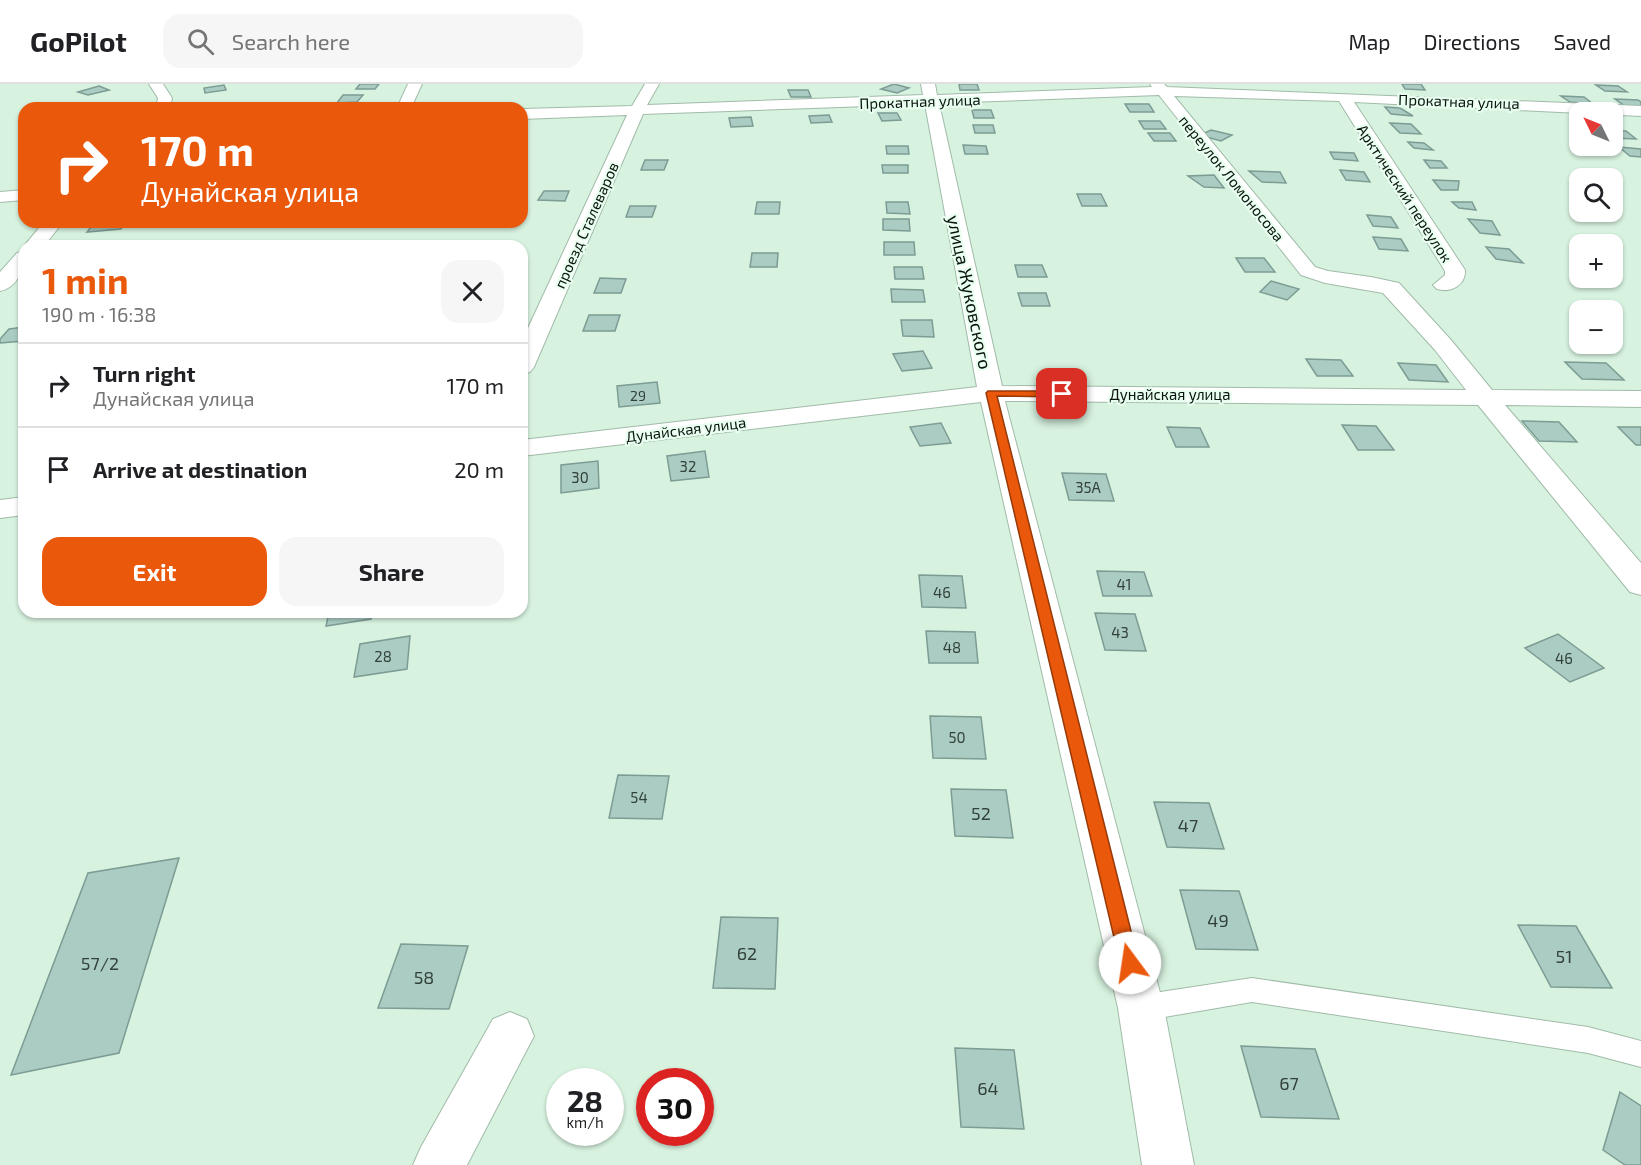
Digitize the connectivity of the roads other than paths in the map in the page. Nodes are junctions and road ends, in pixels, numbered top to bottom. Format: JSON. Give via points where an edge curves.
{"nodes":[{"id":1,"x":156,"y":84,"type":"edge"},
{"id":2,"x":415,"y":84,"type":"edge"},
{"id":3,"x":652,"y":84,"type":"edge"},
{"id":4,"x":1160,"y":88,"type":"edge"},
{"id":5,"x":929,"y":92,"type":"edge"},
{"id":6,"x":1597,"y":96,"type":"dead end"},
{"id":7,"x":1346,"y":97,"type":"junction"},
{"id":8,"x":164,"y":102,"type":"edge"},
{"id":9,"x":407,"y":102,"type":"edge"},
{"id":10,"x":1604,"y":102,"type":"edge"},
{"id":11,"x":1569,"y":106,"type":"edge"},
{"id":12,"x":638,"y":110,"type":"junction"},
{"id":13,"x":1623,"y":112,"type":"edge"},
{"id":14,"x":528,"y":114,"type":"edge"},
{"id":15,"x":1637,"y":118,"type":"edge"},
{"id":16,"x":18,"y":196,"type":"edge"},
{"id":17,"x":0,"y":197,"type":"edge"},
{"id":18,"x":49,"y":228,"type":"edge"},
{"id":19,"x":39,"y":240,"type":"edge"},
{"id":20,"x":18,"y":264,"type":"edge"},
{"id":21,"x":0,"y":285,"type":"edge"},
{"id":22,"x":1444,"y":285,"type":"dead end"},
{"id":23,"x":528,"y":354,"type":"edge"},
{"id":24,"x":991,"y":393,"type":"junction"},
{"id":25,"x":1484,"y":396,"type":"junction"},
{"id":26,"x":1641,"y":399,"type":"edge"},
{"id":27,"x":528,"y":447,"type":"edge"},
{"id":28,"x":18,"y":507,"type":"edge"},
{"id":29,"x":0,"y":509,"type":"edge"},
{"id":30,"x":1641,"y":584,"type":"edge"},
{"id":31,"x":1141,"y":1008,"type":"junction"},
{"id":32,"x":510,"y":1036,"type":"dead end"},
{"id":33,"x":1641,"y":1054,"type":"edge"},
{"id":34,"x":439,"y":1165,"type":"edge"},
{"id":35,"x":1168,"y":1165,"type":"edge"}],
"edges":[{"from":1,"to":8,"type":"street"},
{"from":2,"to":9,"type":"street"},
{"from":3,"to":12,"type":"street","name":"проезд Сталеваров"},
{"from":4,"to":5,"type":"street","name":"Прокатная улица"},
{"from":4,"to":7,"type":"street","name":"Прокатная улица"},
{"from":4,"to":25,"type":"street","name":"переулок Ломоносова","via":[[1308,271],[1391,288]]},
{"from":5,"to":12,"type":"street","name":"Прокатная улица"},
{"from":5,"to":24,"type":"street","name":"улица Жуковского"},
{"from":6,"to":10,"type":"street"},
{"from":7,"to":11,"type":"street","name":"Прокатная улица"},
{"from":7,"to":22,"type":"street","name":"Арктический переулок","via":[[1455,270],[1455,278]]},
{"from":12,"to":14,"type":"street","name":"Прокатная улица"},
{"from":12,"to":23,"type":"street","name":"проезд Сталеваров"},
{"from":13,"to":15,"type":"street"},
{"from":16,"to":17,"type":"street"},
{"from":18,"to":19,"type":"street"},
{"from":20,"to":21,"type":"street"},
{"from":24,"to":25,"type":"street","name":"Дунайская улица"},
{"from":24,"to":27,"type":"street","name":"Дунайская улица"},
{"from":24,"to":31,"type":"street","name":"улица Жуковского"},
{"from":25,"to":26,"type":"street","name":"Дунайская улица"},
{"from":25,"to":30,"type":"street"},
{"from":28,"to":29,"type":"street"},
{"from":31,"to":33,"type":"lane","via":[[1252,990],[1588,1040]]},
{"from":31,"to":35,"type":"street","name":"улица Жуковского"},
{"from":32,"to":34,"type":"street"}]}
